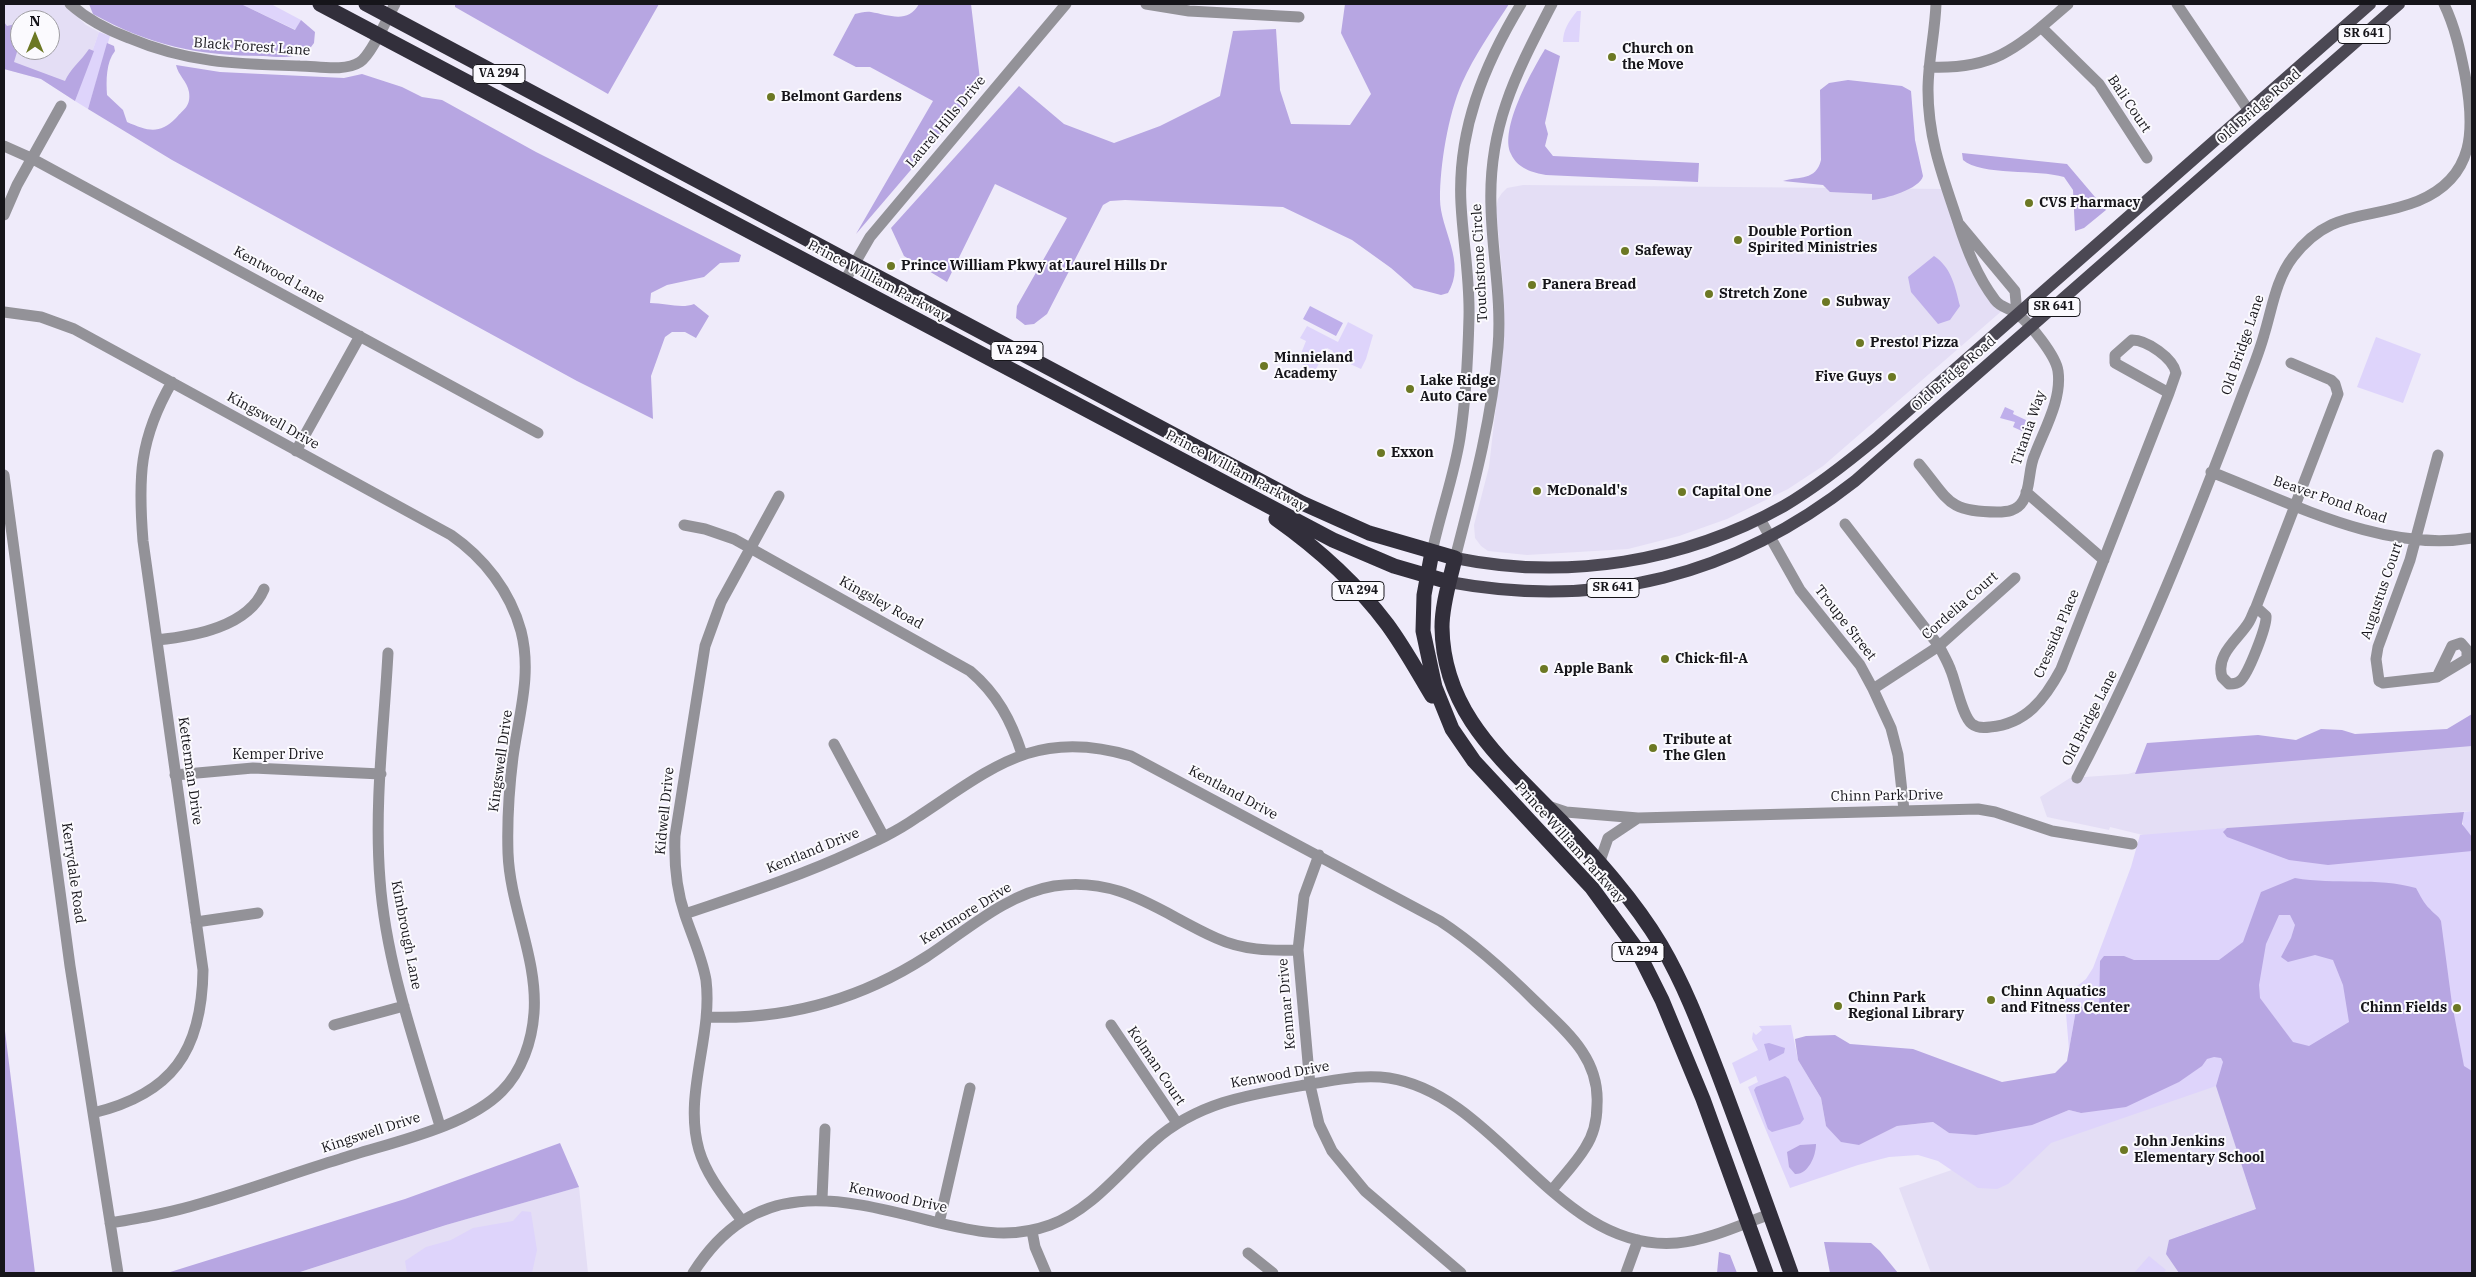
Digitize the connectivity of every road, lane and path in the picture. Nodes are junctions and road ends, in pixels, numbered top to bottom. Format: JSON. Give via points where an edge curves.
{"nodes":[{"id":1,"x":70,"y":4,"type":"edge"},
{"id":2,"x":320,"y":4,"type":"edge"},
{"id":3,"x":366,"y":4,"type":"edge"},
{"id":4,"x":1066,"y":4,"type":"edge"},
{"id":5,"x":1146,"y":4,"type":"edge"},
{"id":6,"x":1521,"y":4,"type":"edge"},
{"id":7,"x":1552,"y":4,"type":"edge"},
{"id":8,"x":1936,"y":4,"type":"edge"},
{"id":9,"x":2068,"y":4,"type":"edge"},
{"id":10,"x":2177,"y":4,"type":"edge"},
{"id":11,"x":2370,"y":4,"type":"edge"},
{"id":12,"x":2399,"y":4,"type":"edge"},
{"id":13,"x":2444,"y":4,"type":"edge"},
{"id":14,"x":391,"y":10,"type":"edge"},
{"id":15,"x":1299,"y":17,"type":"dead end"},
{"id":16,"x":2041,"y":26,"type":"junction"},
{"id":17,"x":378,"y":34,"type":"junction"},
{"id":18,"x":1929,"y":67,"type":"junction"},
{"id":19,"x":61,"y":106,"type":"dead end"},
{"id":20,"x":2249,"y":111,"type":"junction"},
{"id":21,"x":4,"y":146,"type":"edge"},
{"id":22,"x":31,"y":158,"type":"junction"},
{"id":23,"x":2147,"y":158,"type":"dead end"},
{"id":24,"x":4,"y":215,"type":"edge"},
{"id":25,"x":1957,"y":221,"type":"junction"},
{"id":26,"x":854,"y":264,"type":"junction"},
{"id":27,"x":844,"y":282,"type":"junction"},
{"id":28,"x":4,"y":312,"type":"edge"},
{"id":29,"x":2017,"y":314,"type":"junction"},
{"id":30,"x":2030,"y":328,"type":"junction"},
{"id":31,"x":360,"y":336,"type":"junction"},
{"id":32,"x":2291,"y":363,"type":"dead end"},
{"id":33,"x":172,"y":382,"type":"junction"},
{"id":34,"x":2169,"y":393,"type":"junction"},
{"id":35,"x":538,"y":434,"type":"dead end"},
{"id":36,"x":296,"y":451,"type":"junction"},
{"id":37,"x":2438,"y":455,"type":"dead end"},
{"id":38,"x":1919,"y":464,"type":"dead end"},
{"id":39,"x":2211,"y":472,"type":"junction"},
{"id":40,"x":4,"y":475,"type":"edge"},
{"id":41,"x":1228,"y":486,"type":"junction"},
{"id":42,"x":2026,"y":492,"type":"junction"},
{"id":43,"x":779,"y":496,"type":"dead end"},
{"id":44,"x":2295,"y":504,"type":"junction"},
{"id":45,"x":1760,"y":519,"type":"junction"},
{"id":46,"x":1845,"y":524,"type":"dead end"},
{"id":47,"x":684,"y":525,"type":"dead end"},
{"id":48,"x":1770,"y":538,"type":"junction"},
{"id":49,"x":2472,"y":538,"type":"edge"},
{"id":50,"x":2415,"y":540,"type":"junction"},
{"id":51,"x":752,"y":549,"type":"junction"},
{"id":52,"x":1432,"y":552,"type":"junction"},
{"id":53,"x":1455,"y":558,"type":"junction"},
{"id":54,"x":2104,"y":560,"type":"junction"},
{"id":55,"x":1427,"y":576,"type":"junction"},
{"id":56,"x":2015,"y":578,"type":"dead end"},
{"id":57,"x":1449,"y":582,"type":"junction"},
{"id":58,"x":264,"y":589,"type":"dead end"},
{"id":59,"x":2256,"y":607,"type":"junction"},
{"id":60,"x":157,"y":640,"type":"junction"},
{"id":61,"x":1939,"y":646,"type":"junction"},
{"id":62,"x":388,"y":653,"type":"dead end"},
{"id":63,"x":2438,"y":677,"type":"dead end"},
{"id":64,"x":1873,"y":689,"type":"junction"},
{"id":65,"x":1452,"y":729,"type":"junction"},
{"id":66,"x":834,"y":744,"type":"dead end"},
{"id":67,"x":1022,"y":754,"type":"junction"},
{"id":68,"x":175,"y":774,"type":"junction"},
{"id":69,"x":381,"y":774,"type":"junction"},
{"id":70,"x":2077,"y":778,"type":"dead end"},
{"id":71,"x":1544,"y":804,"type":"junction"},
{"id":72,"x":1904,"y":810,"type":"junction"},
{"id":73,"x":1638,"y":818,"type":"junction"},
{"id":74,"x":884,"y":837,"type":"junction"},
{"id":75,"x":2132,"y":844,"type":"dead end"},
{"id":76,"x":1319,"y":855,"type":"junction"},
{"id":77,"x":1599,"y":864,"type":"junction"},
{"id":78,"x":258,"y":913,"type":"dead end"},
{"id":79,"x":685,"y":914,"type":"junction"},
{"id":80,"x":196,"y":922,"type":"junction"},
{"id":81,"x":1298,"y":950,"type":"junction"},
{"id":82,"x":404,"y":1006,"type":"junction"},
{"id":83,"x":707,"y":1017,"type":"junction"},
{"id":84,"x":334,"y":1025,"type":"dead end"},
{"id":85,"x":1111,"y":1025,"type":"dead end"},
{"id":86,"x":1310,"y":1085,"type":"junction"},
{"id":87,"x":970,"y":1088,"type":"dead end"},
{"id":88,"x":93,"y":1113,"type":"junction"},
{"id":89,"x":1177,"y":1123,"type":"junction"},
{"id":90,"x":440,"y":1126,"type":"junction"},
{"id":91,"x":825,"y":1129,"type":"dead end"},
{"id":92,"x":1552,"y":1190,"type":"junction"},
{"id":93,"x":822,"y":1199,"type":"junction"},
{"id":94,"x":1770,"y":1214,"type":"junction"},
{"id":95,"x":742,"y":1221,"type":"junction"},
{"id":96,"x":1748,"y":1222,"type":"junction"},
{"id":97,"x":110,"y":1223,"type":"junction"},
{"id":98,"x":939,"y":1223,"type":"junction"},
{"id":99,"x":1032,"y":1231,"type":"junction"},
{"id":100,"x":1638,"y":1240,"type":"junction"},
{"id":101,"x":1248,"y":1252,"type":"dead end"},
{"id":102,"x":118,"y":1273,"type":"edge"},
{"id":103,"x":693,"y":1273,"type":"edge"},
{"id":104,"x":1046,"y":1273,"type":"edge"},
{"id":105,"x":1273,"y":1273,"type":"edge"},
{"id":106,"x":1461,"y":1273,"type":"edge"},
{"id":107,"x":1626,"y":1273,"type":"edge"},
{"id":108,"x":1766,"y":1273,"type":"edge"},
{"id":109,"x":1791,"y":1273,"type":"edge"}],
"edges":[{"from":1,"to":17,"type":"street","name":"Black Forest Lane","via":[[96,24],[151,47],[225,63],[350,66],[365,57]]},
{"from":2,"to":17,"type":"highway","name":"Prince William Parkway","number":"VA 294"},
{"from":3,"to":14,"type":"highway","name":"Prince William Parkway","number":"VA 294"},
{"from":4,"to":26,"type":"street","name":"Laurel Hills Drive","via":[[887,216]]},
{"from":5,"to":15,"type":"street","via":[[1189,11]]},
{"from":6,"to":52,"type":"street","name":"Touchstone Circle","via":[[1492,54],[1480,83],[1467,133],[1461,202],[1469,316],[1464,402],[1460,440]]},
{"from":7,"to":53,"type":"street","name":"Touchstone Circle","via":[[1508,94],[1495,143],[1490,208],[1498,292],[1498,346],[1487,427]]},
{"from":8,"to":18,"type":"street"},
{"from":9,"to":16,"type":"street"},
{"from":10,"to":20,"type":"street"},
{"from":11,"to":20,"type":"main road","name":"Old Bridge Road","number":"SR 641"},
{"from":12,"to":30,"type":"main road","name":"Old Bridge Road","number":"SR 641"},
{"from":13,"to":39,"type":"street","name":"Old Bridge Lane","via":[[2458,42],[2472,122],[2463,161],[2450,179],[2433,193],[2401,207],[2343,219],[2317,233],[2293,257],[2278,285],[2263,338]]},
{"from":14,"to":17,"type":"street","name":"Black Forest Lane"},
{"from":14,"to":26,"type":"highway","name":"Prince William Parkway","number":"VA 294"},
{"from":16,"to":18,"type":"street","via":[[2001,56],[1986,62],[1957,68]]},
{"from":16,"to":23,"type":"street","name":"Bali Court","via":[[2103,89]]},
{"from":17,"to":27,"type":"highway","name":"Prince William Parkway","number":"VA 294"},
{"from":18,"to":25,"type":"street","via":[[1929,115],[1933,142]]},
{"from":19,"to":22,"type":"street"},
{"from":20,"to":29,"type":"main road","name":"Old Bridge Road","number":"SR 641"},
{"from":21,"to":22,"type":"street","name":"Kentwood Lane"},
{"from":22,"to":24,"type":"street"},
{"from":22,"to":31,"type":"street","name":"Kentwood Lane"},
{"from":25,"to":29,"type":"street","via":[[2014,291]]},
{"from":25,"to":29,"type":"street","via":[[1969,258],[1986,286],[2000,305]]},
{"from":26,"to":27,"type":"street","name":"Laurel Hills Drive"},
{"from":26,"to":52,"type":"highway","name":"Prince William Parkway","number":"VA 294","via":[[1306,505],[1369,533]]},
{"from":27,"to":41,"type":"highway","name":"Prince William Parkway","number":"VA 294"},
{"from":28,"to":33,"type":"street","name":"Kingswell Drive","via":[[41,317],[74,329]]},
{"from":29,"to":30,"type":"street","name":"Titania Way"},
{"from":29,"to":45,"type":"main road","name":"Old Bridge Road","number":"SR 641","via":[[1844,465],[1818,485]]},
{"from":30,"to":42,"type":"street","name":"Titania Way","via":[[2053,354],[2059,381],[2053,408],[2030,464]]},
{"from":30,"to":48,"type":"main road","name":"Old Bridge Road","number":"SR 641","via":[[1855,481],[1802,520]]},
{"from":31,"to":35,"type":"street","name":"Kentwood Lane"},
{"from":31,"to":36,"type":"street"},
{"from":32,"to":44,"type":"street","via":[[2331,380],[2336,384],[2338,394]]},
{"from":33,"to":36,"type":"street","name":"Kingswell Drive"},
{"from":33,"to":60,"type":"street","name":"Ketterman Drive","via":[[149,433],[139,483],[143,541]]},
{"from":34,"to":34,"type":"street","name":"Cressida Place","via":[[2116,363],[2115,355],[2132,340],[2143,342],[2174,367]]},
{"from":34,"to":54,"type":"street","name":"Cressida Place"},
{"from":36,"to":90,"type":"street","name":"Kingswell Drive","via":[[463,543],[499,582],[520,631],[525,692],[510,785],[508,855],[515,905],[532,977],[532,1032],[522,1062],[504,1089],[480,1110]]},
{"from":37,"to":50,"type":"street"},
{"from":38,"to":42,"type":"street","via":[[1952,503],[1968,512],[2013,510],[2022,503]]},
{"from":39,"to":44,"type":"street","name":"Beaver Pond Road"},
{"from":39,"to":70,"type":"street","name":"Old Bridge Lane","via":[[2148,633]]},
{"from":40,"to":88,"type":"street","name":"Kerrydale Road"},
{"from":41,"to":55,"type":"highway","name":"Prince William Parkway","via":[[1360,553]]},
{"from":41,"to":65,"type":"highway","number":"VA 294","via":[[1320,553],[1352,584],[1387,623]]},
{"from":42,"to":54,"type":"street"},
{"from":43,"to":51,"type":"street","name":"Kidwell Drive"},
{"from":44,"to":50,"type":"street","name":"Beaver Pond Road","via":[[2368,531]]},
{"from":44,"to":59,"type":"street"},
{"from":45,"to":48,"type":"street","name":"Troupe Street"},
{"from":45,"to":53,"type":"main road","name":"Old Bridge Road","number":"SR 641","via":[[1681,549],[1608,565],[1541,569]]},
{"from":46,"to":61,"type":"street","name":"Cressida Place"},
{"from":47,"to":51,"type":"street","name":"Kingsley Road","via":[[726,536]]},
{"from":48,"to":57,"type":"main road","name":"Old Bridge Road","number":"SR 641","via":[[1682,574],[1624,587],[1525,592]]},
{"from":48,"to":64,"type":"street","name":"Troupe Street","via":[[1800,590],[1848,649]]},
{"from":49,"to":50,"type":"street","name":"Beaver Pond Road","via":[[2440,542]]},
{"from":50,"to":63,"type":"street","name":"Augustus Court","via":[[2378,647],[2376,671],[2383,683]]},
{"from":51,"to":67,"type":"street","name":"Kingsley Road","via":[[970,671],[1002,707]]},
{"from":51,"to":79,"type":"street","name":"Kidwell Drive","via":[[721,602],[702,655],[675,836],[676,879]]},
{"from":52,"to":53,"type":"highway","name":"Prince William Parkway","number":"VA 294"},
{"from":52,"to":55,"type":"highway","name":"Prince William Parkway"},
{"from":53,"to":57,"type":"highway","name":"Prince William Parkway","number":"VA 294"},
{"from":54,"to":61,"type":"street","name":"Cressida Place","via":[[2061,669],[2042,701],[2023,717],[1995,727],[1980,728],[1971,724]]},
{"from":55,"to":57,"type":"highway","name":"Prince William Parkway"},
{"from":55,"to":65,"type":"highway","name":"Prince William Parkway","via":[[1422,619],[1424,642],[1435,687]]},
{"from":56,"to":61,"type":"street","name":"Cordelia Court"},
{"from":57,"to":71,"type":"highway","name":"Prince William Parkway","number":"VA 294","via":[[1443,615],[1443,642],[1447,665],[1458,694],[1494,753]]},
{"from":58,"to":60,"type":"street","via":[[250,610],[231,621],[199,633]]},
{"from":59,"to":59,"type":"street","via":[[2220,665],[2222,677],[2229,684],[2243,678],[2263,634],[2266,616]]},
{"from":60,"to":68,"type":"street","name":"Ketterman Drive"},
{"from":61,"to":64,"type":"street","name":"Cordelia Court"},
{"from":62,"to":69,"type":"street","name":"Kimbrough Lane"},
{"from":64,"to":72,"type":"street","name":"Troupe Street","via":[[1898,755]]},
{"from":65,"to":96,"type":"highway","name":"Prince William Parkway","number":"VA 294","via":[[1474,761],[1592,888],[1636,948],[1662,1000],[1703,1099]]},
{"from":66,"to":74,"type":"street"},
{"from":67,"to":74,"type":"street","name":"Kentland Drive","via":[[988,770]]},
{"from":67,"to":76,"type":"street","name":"Kentland Drive","via":[[1074,746],[1112,750],[1131,756]]},
{"from":68,"to":69,"type":"street","name":"Kemper Drive","via":[[253,768]]},
{"from":68,"to":80,"type":"street","name":"Ketterman Drive"},
{"from":69,"to":82,"type":"street","name":"Kimbrough Lane","via":[[380,882]]},
{"from":71,"to":73,"type":"street","name":"Chinn Park Drive","via":[[1566,812]]},
{"from":71,"to":77,"type":"highway","name":"Prince William Parkway","number":"VA 294"},
{"from":72,"to":73,"type":"street","name":"Chinn Park Drive"},
{"from":72,"to":75,"type":"street","name":"Chinn Park Drive","via":[[1978,809],[2052,831]]},
{"from":73,"to":77,"type":"street","via":[[1608,838]]},
{"from":74,"to":79,"type":"street","name":"Kentland Drive","via":[[798,874]]},
{"from":76,"to":81,"type":"street","name":"Kenmar Drive","via":[[1304,896]]},
{"from":76,"to":92,"type":"street","name":"Kentland Drive","via":[[1459,933],[1509,975],[1579,1045],[1594,1071],[1597,1111],[1585,1149]]},
{"from":77,"to":94,"type":"highway","name":"Prince William Parkway","number":"VA 294","via":[[1645,921],[1683,987]]},
{"from":78,"to":80,"type":"street"},
{"from":79,"to":83,"type":"street","name":"Kidwell Drive","via":[[705,978]]},
{"from":80,"to":88,"type":"street","name":"Ketterman Drive","via":[[203,970],[202,990],[195,1028],[183,1057],[162,1082],[146,1094],[116,1108]]},
{"from":81,"to":83,"type":"street","name":"Kentmore Drive","via":[[1258,950],[1233,945],[1152,903],[1112,888],[1076,884],[1054,886],[1003,905],[900,973],[842,999],[780,1015]]},
{"from":81,"to":86,"type":"street","name":"Kenmar Drive"},
{"from":82,"to":84,"type":"street"},
{"from":82,"to":90,"type":"street","name":"Kimbrough Lane"},
{"from":83,"to":95,"type":"street","name":"Kidwell Drive","via":[[695,1100],[697,1139],[707,1169]]},
{"from":85,"to":89,"type":"street","name":"Kolman Court"},
{"from":86,"to":89,"type":"street","name":"Kenwood Drive","via":[[1229,1099]]},
{"from":86,"to":92,"type":"street","name":"Kenwood Drive","via":[[1372,1077],[1390,1078],[1424,1088],[1459,1110]]},
{"from":86,"to":106,"type":"street","name":"Kenmar Drive","via":[[1327,1143],[1346,1170],[1365,1191]]},
{"from":87,"to":98,"type":"street"},
{"from":88,"to":97,"type":"street","name":"Kerrydale Road"},
{"from":89,"to":99,"type":"street","name":"Kenwood Drive","via":[[1151,1143],[1086,1205],[1065,1218]]},
{"from":90,"to":97,"type":"street","name":"Kingswell Drive","via":[[198,1205]]},
{"from":91,"to":93,"type":"street"},
{"from":92,"to":100,"type":"street","name":"Kenwood Drive","via":[[1589,1220],[1609,1231]]},
{"from":93,"to":95,"type":"street","name":"Kenwood Drive","via":[[785,1204]]},
{"from":93,"to":98,"type":"street","name":"Kenwood Drive","via":[[875,1207]]},
{"from":94,"to":96,"type":"street","name":"Kenwood Drive"},
{"from":94,"to":109,"type":"highway","name":"Prince William Parkway","number":"VA 294"},
{"from":95,"to":103,"type":"street","name":"Kenwood Drive","via":[[716,1244]]},
{"from":96,"to":100,"type":"street","name":"Kenwood Drive","via":[[1695,1241]]},
{"from":96,"to":108,"type":"highway","name":"Prince William Parkway","number":"VA 294"},
{"from":97,"to":102,"type":"street","name":"Kerrydale Road"},
{"from":98,"to":99,"type":"street","name":"Kenwood Drive","via":[[987,1234]]},
{"from":99,"to":104,"type":"street"},
{"from":100,"to":107,"type":"street"},
{"from":101,"to":105,"type":"street"}]}
